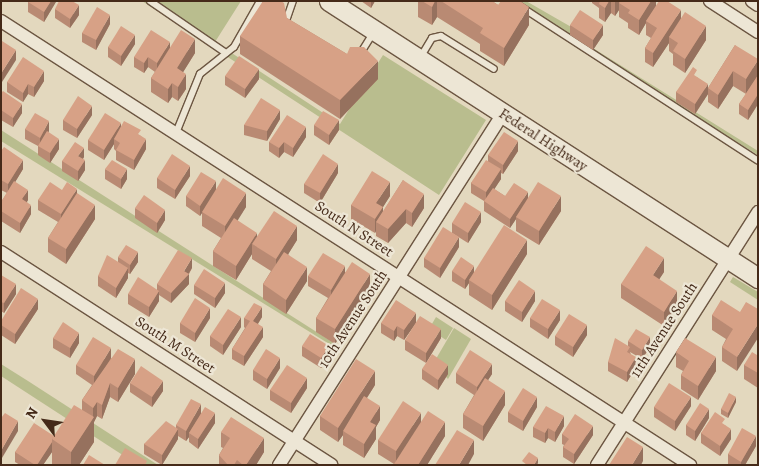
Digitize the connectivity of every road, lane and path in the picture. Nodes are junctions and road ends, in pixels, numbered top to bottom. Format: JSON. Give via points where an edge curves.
{"nodes":[{"id":1,"x":260,"y":1,"type":"edge"},
{"id":2,"x":293,"y":1,"type":"edge"},
{"id":3,"x":329,"y":1,"type":"edge"},
{"id":4,"x":512,"y":1,"type":"edge"},
{"id":5,"x":710,"y":1,"type":"edge"},
{"id":6,"x":752,"y":1,"type":"edge"},
{"id":7,"x":154,"y":2,"type":"edge"},
{"id":8,"x":758,"y":5,"type":"edge"},
{"id":9,"x":1,"y":21,"type":"edge"},
{"id":10,"x":292,"y":21,"type":"edge"},
{"id":11,"x":375,"y":31,"type":"junction"},
{"id":12,"x":758,"y":32,"type":"edge"},
{"id":13,"x":226,"y":53,"type":"junction"},
{"id":14,"x":348,"y":56,"type":"edge"},
{"id":15,"x":419,"y":60,"type":"junction"},
{"id":16,"x":494,"y":69,"type":"dead end"},
{"id":17,"x":504,"y":114,"type":"junction"},
{"id":18,"x":176,"y":133,"type":"junction"},
{"id":19,"x":758,"y":160,"type":"edge"},
{"id":20,"x":758,"y":212,"type":"edge"},
{"id":21,"x":1,"y":252,"type":"edge"},
{"id":22,"x":729,"y":259,"type":"junction"},
{"id":23,"x":399,"y":278,"type":"junction"},
{"id":24,"x":758,"y":278,"type":"edge"},
{"id":25,"x":624,"y":422,"type":"junction"},
{"id":26,"x":294,"y":441,"type":"junction"},
{"id":27,"x":278,"y":465,"type":"edge"},
{"id":28,"x":331,"y":465,"type":"edge"},
{"id":29,"x":597,"y":465,"type":"edge"},
{"id":30,"x":690,"y":465,"type":"edge"}],
"edges":[{"from":1,"to":13,"type":"lane"},
{"from":2,"to":10,"type":"lane","via":[[284,16]]},
{"from":3,"to":11,"type":"main road","name":"Federal Highway"},
{"from":4,"to":19,"type":"lane"},
{"from":5,"to":12,"type":"street"},
{"from":6,"to":8,"type":"street"},
{"from":7,"to":13,"type":"lane"},
{"from":9,"to":18,"type":"street","name":"South N Street"},
{"from":11,"to":14,"type":"lane","via":[[356,61]]},
{"from":11,"to":15,"type":"main road","name":"Federal Highway"},
{"from":13,"to":18,"type":"lane","via":[[200,74]]},
{"from":15,"to":16,"type":"lane","via":[[432,38],[442,36]]},
{"from":15,"to":17,"type":"main road","name":"Federal Highway"},
{"from":17,"to":22,"type":"main road","name":"Federal Highway"},
{"from":17,"to":23,"type":"street","name":"10th Avenue South"},
{"from":18,"to":23,"type":"street","name":"South N Street"},
{"from":20,"to":22,"type":"street","name":"11th Avenue South"},
{"from":21,"to":26,"type":"street","name":"South M Street"},
{"from":22,"to":24,"type":"main road","name":"Federal Highway"},
{"from":22,"to":25,"type":"street","name":"11th Avenue South"},
{"from":23,"to":25,"type":"street","name":"South N Street"},
{"from":23,"to":26,"type":"street","name":"10th Avenue South"},
{"from":25,"to":29,"type":"street","name":"11th Avenue South"},
{"from":25,"to":30,"type":"street","name":"South N Street"},
{"from":26,"to":27,"type":"street","name":"10th Avenue South"},
{"from":26,"to":28,"type":"street","name":"South M Street"}]}
